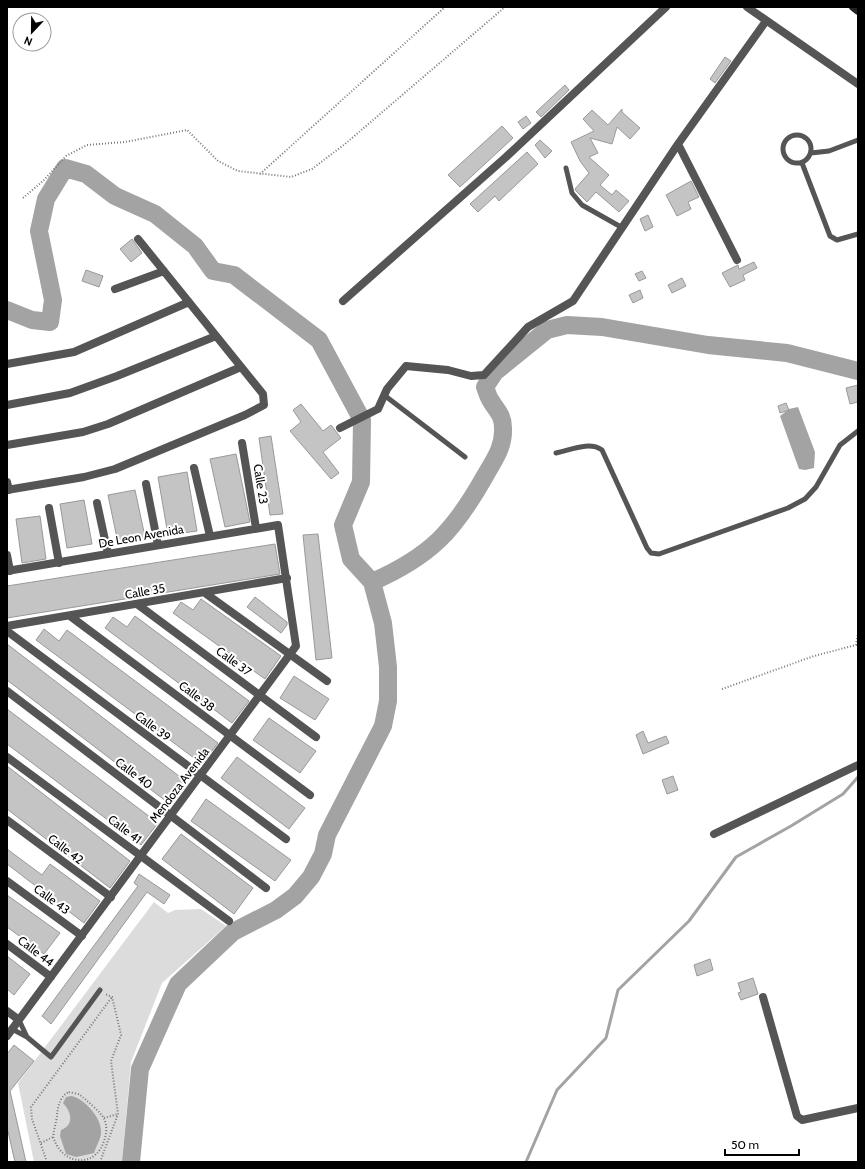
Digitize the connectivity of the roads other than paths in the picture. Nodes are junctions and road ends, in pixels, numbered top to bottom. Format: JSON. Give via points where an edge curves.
{"nodes":[{"id":1,"x":666,"y":7,"type":"edge"},
{"id":2,"x":747,"y":7,"type":"edge"},
{"id":3,"x":853,"y":7,"type":"edge"},
{"id":4,"x":858,"y":11,"type":"edge"},
{"id":5,"x":766,"y":21,"type":"junction"},
{"id":6,"x":858,"y":84,"type":"edge"},
{"id":7,"x":858,"y":140,"type":"edge"},
{"id":8,"x":678,"y":144,"type":"junction"},
{"id":9,"x":811,"y":153,"type":"junction"},
{"id":10,"x":802,"y":163,"type":"junction"},
{"id":11,"x":566,"y":168,"type":"dead end"},
{"id":12,"x":621,"y":227,"type":"junction"},
{"id":13,"x":858,"y":234,"type":"edge"},
{"id":14,"x":138,"y":239,"type":"dead end"},
{"id":15,"x":737,"y":260,"type":"dead end"},
{"id":16,"x":164,"y":271,"type":"junction"},
{"id":17,"x":114,"y":289,"type":"dead end"},
{"id":18,"x":342,"y":301,"type":"dead end"},
{"id":19,"x":189,"y":302,"type":"junction"},
{"id":20,"x":216,"y":336,"type":"junction"},
{"id":21,"x":7,"y":364,"type":"edge"},
{"id":22,"x":241,"y":367,"type":"junction"},
{"id":23,"x":384,"y":395,"type":"junction"},
{"id":24,"x":7,"y":405,"type":"edge"},
{"id":25,"x":340,"y":428,"type":"dead end"},
{"id":26,"x":858,"y":431,"type":"edge"},
{"id":27,"x":242,"y":443,"type":"dead end"},
{"id":28,"x":7,"y":445,"type":"edge"},
{"id":29,"x":556,"y":453,"type":"dead end"},
{"id":30,"x":465,"y":457,"type":"dead end"},
{"id":31,"x":194,"y":468,"type":"dead end"},
{"id":32,"x":146,"y":484,"type":"dead end"},
{"id":33,"x":8,"y":487,"type":"edge"},
{"id":34,"x":97,"y":503,"type":"dead end"},
{"id":35,"x":49,"y":508,"type":"dead end"},
{"id":36,"x":278,"y":524,"type":"joint"},
{"id":37,"x":256,"y":528,"type":"junction"},
{"id":38,"x":210,"y":536,"type":"junction"},
{"id":39,"x":158,"y":546,"type":"junction"},
{"id":40,"x":108,"y":554,"type":"junction"},
{"id":41,"x":7,"y":555,"type":"edge"},
{"id":42,"x":59,"y":563,"type":"junction"},
{"id":43,"x":9,"y":571,"type":"edge"},
{"id":44,"x":287,"y":578,"type":"junction"},
{"id":45,"x":205,"y":592,"type":"junction"},
{"id":46,"x":137,"y":604,"type":"junction"},
{"id":47,"x":70,"y":616,"type":"junction"},
{"id":48,"x":7,"y":626,"type":"edge"},
{"id":49,"x":7,"y":631,"type":"edge"},
{"id":50,"x":290,"y":655,"type":"junction"},
{"id":51,"x":327,"y":681,"type":"dead end"},
{"id":52,"x":7,"y":691,"type":"edge"},
{"id":53,"x":260,"y":695,"type":"junction"},
{"id":54,"x":230,"y":736,"type":"junction"},
{"id":55,"x":316,"y":737,"type":"dead end"},
{"id":56,"x":7,"y":757,"type":"edge"},
{"id":57,"x":858,"y":765,"type":"edge"},
{"id":58,"x":201,"y":776,"type":"junction"},
{"id":59,"x":310,"y":795,"type":"dead end"},
{"id":60,"x":171,"y":816,"type":"junction"},
{"id":61,"x":7,"y":820,"type":"edge"},
{"id":62,"x":714,"y":834,"type":"dead end"},
{"id":63,"x":286,"y":839,"type":"dead end"},
{"id":64,"x":141,"y":856,"type":"junction"},
{"id":65,"x":7,"y":881,"type":"edge"},
{"id":66,"x":266,"y":888,"type":"dead end"},
{"id":67,"x":111,"y":897,"type":"junction"},
{"id":68,"x":229,"y":921,"type":"dead end"},
{"id":69,"x":82,"y":936,"type":"junction"},
{"id":70,"x":7,"y":944,"type":"edge"},
{"id":71,"x":51,"y":977,"type":"junction"},
{"id":72,"x":100,"y":990,"type":"road end"},
{"id":73,"x":763,"y":997,"type":"dead end"},
{"id":74,"x":7,"y":1011,"type":"edge"},
{"id":75,"x":19,"y":1020,"type":"junction"},
{"id":76,"x":9,"y":1030,"type":"edge"},
{"id":77,"x":27,"y":1037,"type":"junction"},
{"id":78,"x":858,"y":1108,"type":"edge"}],
"edges":[{"from":1,"to":18,"type":"street","via":[[506,157]]},
{"from":2,"to":5,"type":"street"},
{"from":3,"to":4,"type":"main road"},
{"from":5,"to":6,"type":"street"},
{"from":5,"to":8,"type":"street"},
{"from":7,"to":9,"type":"lane","via":[[829,151]]},
{"from":8,"to":12,"type":"street"},
{"from":8,"to":15,"type":"street"},
{"from":9,"to":10,"type":"lane","via":[[808,160]]},
{"from":9,"to":10,"type":"lane","via":[[810,142],[802,136],[793,136],[785,141],[785,157],[791,163]]},
{"from":10,"to":13,"type":"lane","via":[[830,236],[838,240]]},
{"from":11,"to":12,"type":"lane","via":[[572,193],[582,205]]},
{"from":12,"to":23,"type":"street","via":[[573,300],[528,327],[484,374],[471,376],[448,370],[406,366]]},
{"from":14,"to":16,"type":"street"},
{"from":16,"to":17,"type":"street"},
{"from":16,"to":19,"type":"street"},
{"from":19,"to":20,"type":"street"},
{"from":19,"to":21,"type":"street","via":[[74,352]]},
{"from":20,"to":22,"type":"street"},
{"from":20,"to":24,"type":"street","via":[[70,393]]},
{"from":22,"to":28,"type":"street","via":[[108,424],[83,432]]},
{"from":22,"to":33,"type":"street","via":[[263,394],[264,406],[115,469]]},
{"from":23,"to":25,"type":"street","via":[[378,409]]},
{"from":23,"to":30,"type":"lane"},
{"from":26,"to":29,"type":"lane","via":[[840,445],[816,487],[805,499],[788,508],[659,554],[651,553],[647,548],[602,450],[589,445]]},
{"from":27,"to":37,"type":"street","name":"Calle 23"},
{"from":31,"to":38,"type":"street"},
{"from":32,"to":39,"type":"street"},
{"from":34,"to":40,"type":"street"},
{"from":35,"to":42,"type":"street"},
{"from":36,"to":37,"type":"street","name":"De Leon Avenida"},
{"from":36,"to":44,"type":"street","name":"Mendoza Avenida"},
{"from":37,"to":38,"type":"street","name":"De Leon Avenida"},
{"from":38,"to":39,"type":"street","name":"De Leon Avenida"},
{"from":39,"to":40,"type":"street","name":"De Leon Avenida"},
{"from":40,"to":42,"type":"street","name":"De Leon Avenida"},
{"from":41,"to":43,"type":"street"},
{"from":42,"to":43,"type":"street","name":"De Leon Avenida"},
{"from":44,"to":45,"type":"street","name":"Calle 35"},
{"from":44,"to":50,"type":"street","name":"Mendoza Avenida","via":[[296,646]]},
{"from":45,"to":46,"type":"street","name":"Calle 35"},
{"from":45,"to":50,"type":"street"},
{"from":46,"to":47,"type":"street","name":"Calle 35"},
{"from":46,"to":53,"type":"street","name":"Calle 37"},
{"from":47,"to":48,"type":"street","name":"Calle 35"},
{"from":47,"to":54,"type":"street","name":"Calle 38"},
{"from":49,"to":58,"type":"street","name":"Calle 39"},
{"from":50,"to":51,"type":"street"},
{"from":50,"to":53,"type":"street","name":"Mendoza Avenida"},
{"from":52,"to":60,"type":"street","name":"Calle 40"},
{"from":53,"to":54,"type":"street","name":"Mendoza Avenida"},
{"from":53,"to":55,"type":"street","name":"Calle 37"},
{"from":54,"to":58,"type":"street","name":"Mendoza Avenida"},
{"from":54,"to":59,"type":"street","name":"Calle 38"},
{"from":56,"to":64,"type":"street","name":"Calle 41"},
{"from":57,"to":62,"type":"street"},
{"from":58,"to":60,"type":"street","name":"Mendoza Avenida"},
{"from":58,"to":63,"type":"street","name":"Calle 39"},
{"from":60,"to":64,"type":"street","name":"Mendoza Avenida"},
{"from":60,"to":66,"type":"street","name":"Calle 40"},
{"from":61,"to":67,"type":"street","name":"Calle 42"},
{"from":64,"to":67,"type":"street","name":"Mendoza Avenida"},
{"from":64,"to":68,"type":"street","name":"Calle 41"},
{"from":65,"to":69,"type":"street","name":"Calle 43"},
{"from":67,"to":69,"type":"street","name":"Mendoza Avenida"},
{"from":69,"to":71,"type":"street","name":"Mendoza Avenida"},
{"from":70,"to":71,"type":"street","name":"Calle 44"},
{"from":71,"to":75,"type":"street","name":"Mendoza Avenida"},
{"from":72,"to":77,"type":"lane","via":[[51,1057]]},
{"from":73,"to":78,"type":"street","via":[[797,1116],[802,1120]]},
{"from":74,"to":75,"type":"street"},
{"from":75,"to":76,"type":"street","name":"Mendoza Avenida"},
{"from":75,"to":77,"type":"lane"},
{"from":76,"to":77,"type":"lane"}]}
